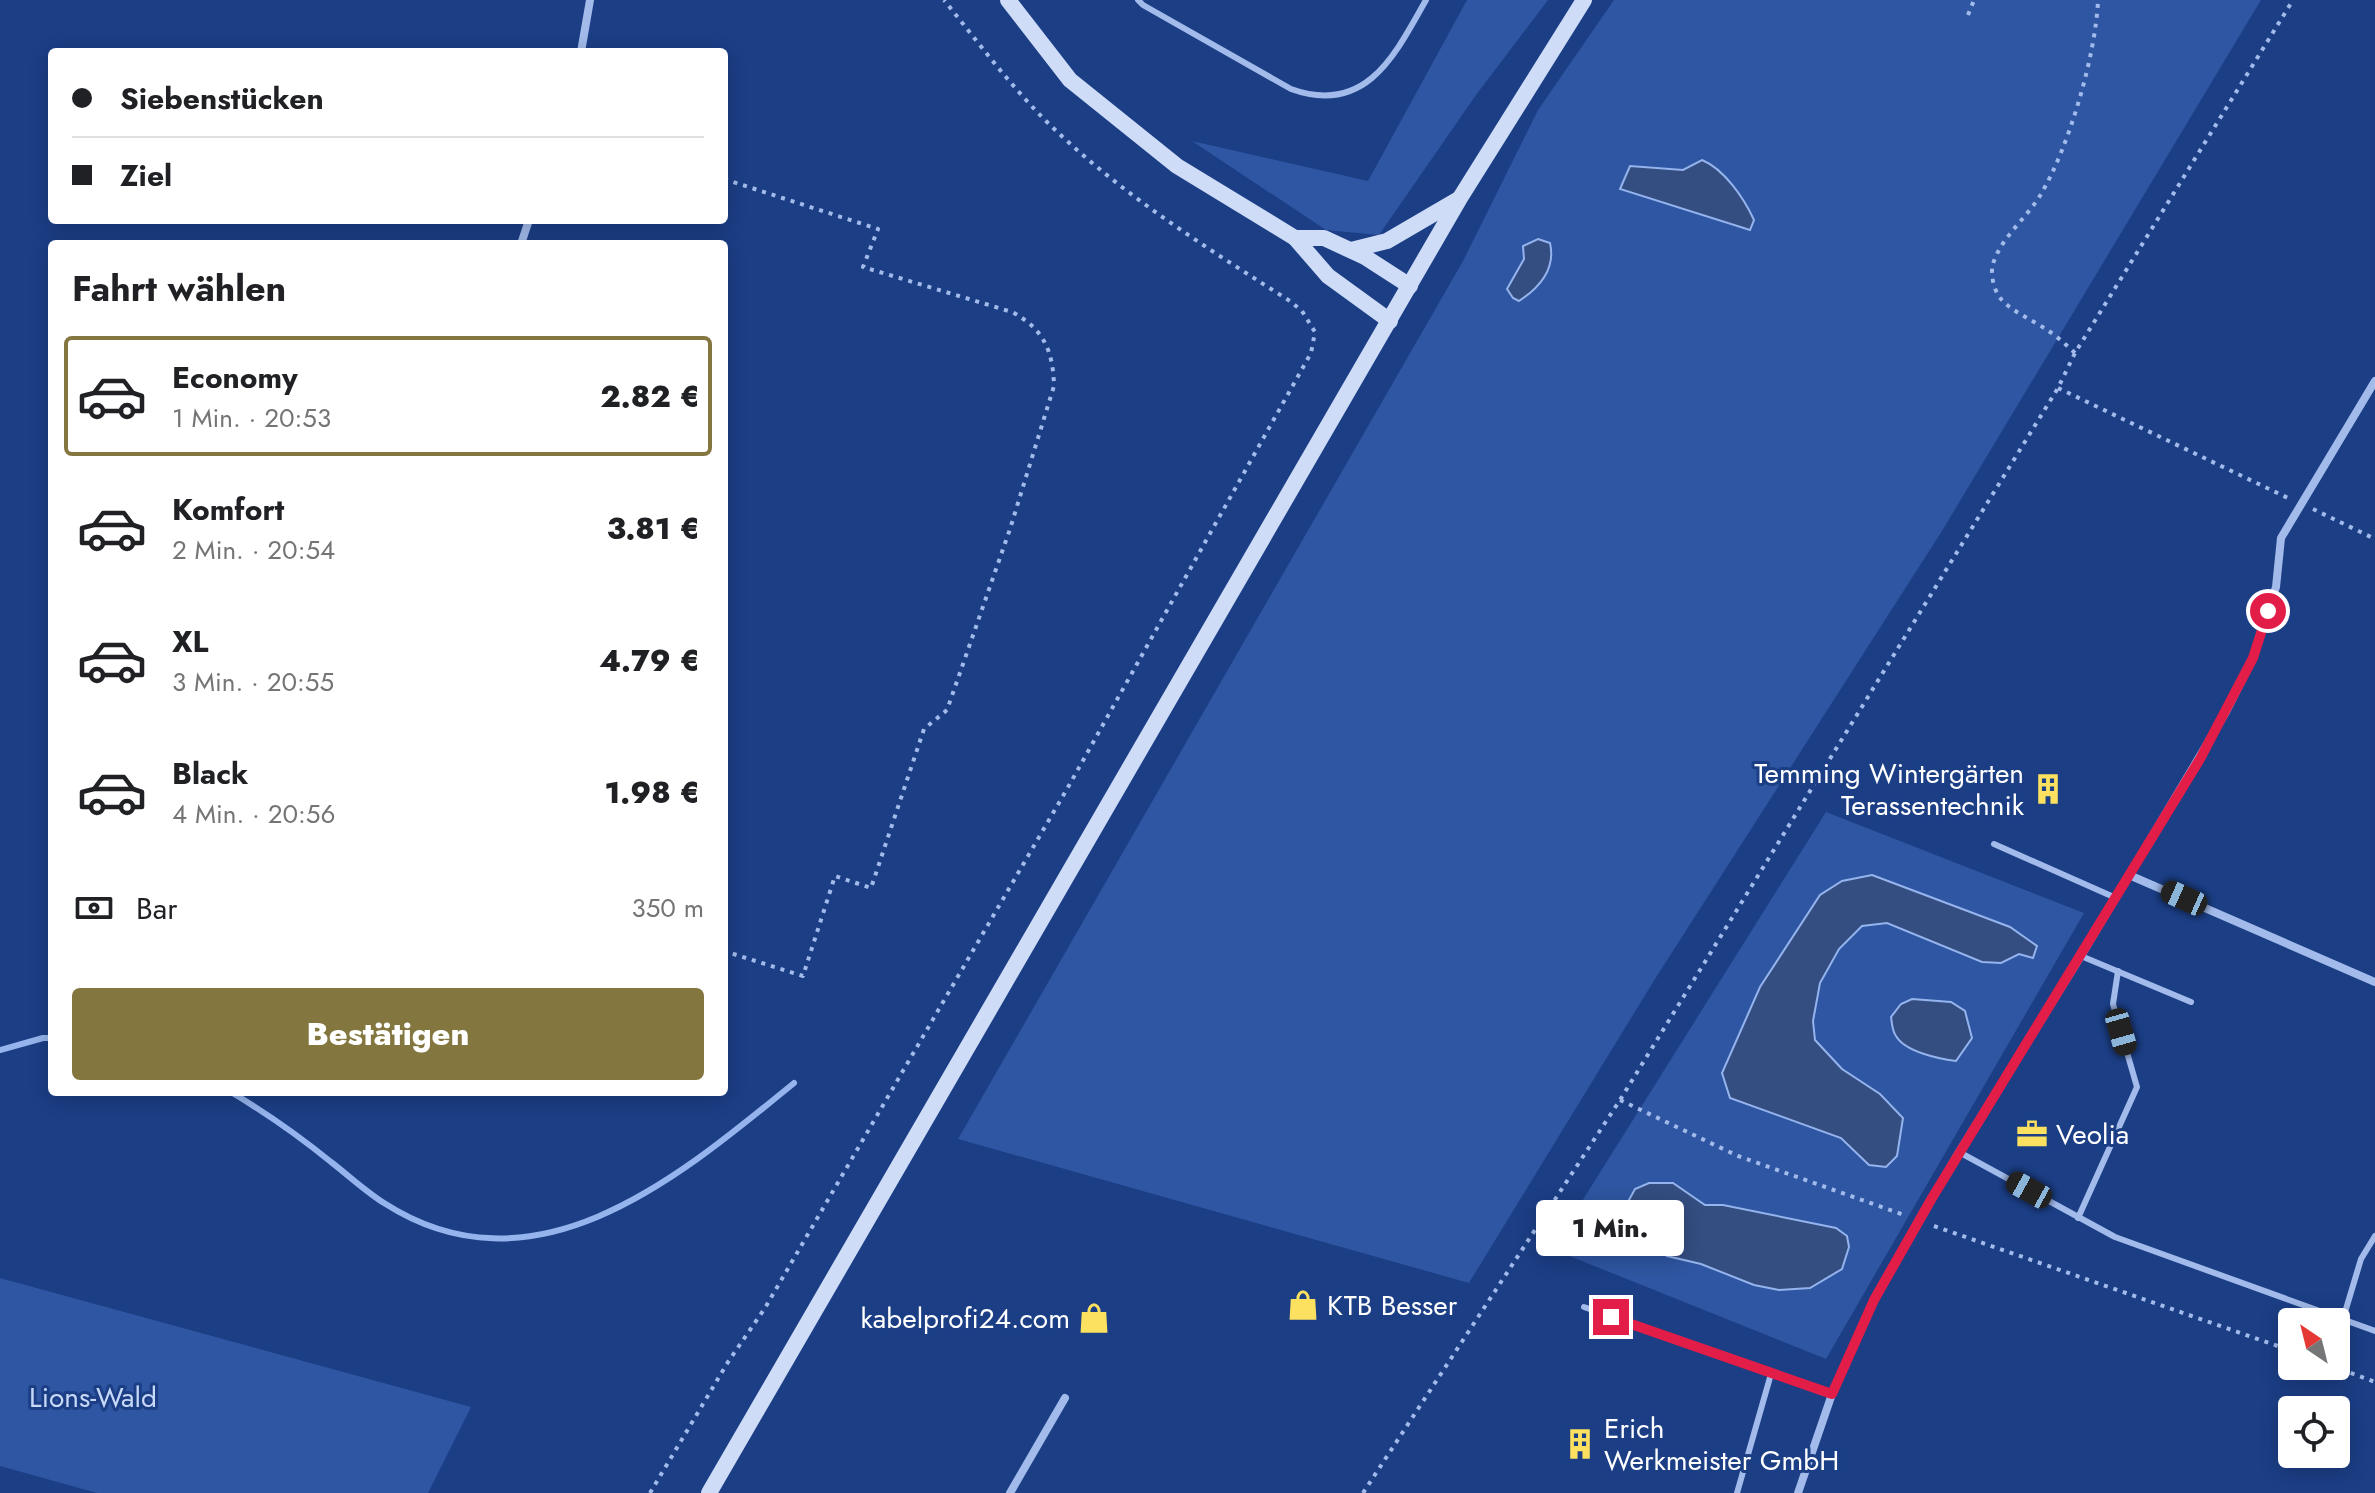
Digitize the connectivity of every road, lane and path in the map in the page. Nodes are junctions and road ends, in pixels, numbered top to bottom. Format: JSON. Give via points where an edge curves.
{"nodes":[{"id":1,"x":590,"y":0,"type":"edge"},
{"id":2,"x":944,"y":0,"type":"edge"},
{"id":3,"x":1008,"y":0,"type":"edge"},
{"id":4,"x":1138,"y":0,"type":"edge"},
{"id":5,"x":1426,"y":0,"type":"edge"},
{"id":6,"x":1584,"y":0,"type":"edge"},
{"id":7,"x":1974,"y":0,"type":"edge"},
{"id":8,"x":2098,"y":0,"type":"edge"},
{"id":9,"x":2293,"y":0,"type":"edge"},
{"id":10,"x":1968,"y":15,"type":"dead end"},
{"id":11,"x":582,"y":48,"type":"edge"},
{"id":12,"x":728,"y":180,"type":"edge"},
{"id":13,"x":1460,"y":198,"type":"junction"},
{"id":14,"x":1295,"y":238,"type":"junction"},
{"id":15,"x":1351,"y":250,"type":"junction"},
{"id":16,"x":1410,"y":286,"type":"junction"},
{"id":17,"x":1390,"y":321,"type":"junction"},
{"id":18,"x":2075,"y":353,"type":"junction"},
{"id":19,"x":2375,"y":381,"type":"edge"},
{"id":20,"x":2058,"y":388,"type":"junction"},
{"id":21,"x":2301,"y":504,"type":"junction"},
{"id":22,"x":2375,"y":539,"type":"edge"},
{"id":23,"x":1994,"y":844,"type":"dead end"},
{"id":24,"x":2129,"y":875,"type":"junction"},
{"id":25,"x":2116,"y":898,"type":"junction"},
{"id":26,"x":728,"y":952,"type":"edge"},
{"id":27,"x":2081,"y":956,"type":"junction"},
{"id":28,"x":2118,"y":971,"type":"junction"},
{"id":29,"x":2375,"y":982,"type":"edge"},
{"id":30,"x":2191,"y":1002,"type":"dead end"},
{"id":31,"x":1620,"y":1100,"type":"junction"},
{"id":32,"x":1959,"y":1152,"type":"junction"},
{"id":33,"x":2078,"y":1218,"type":"junction"},
{"id":34,"x":1919,"y":1221,"type":"junction"},
{"id":35,"x":2375,"y":1236,"type":"edge"},
{"id":36,"x":1584,"y":1307,"type":"dead end"},
{"id":37,"x":2312,"y":1308,"type":"edge"},
{"id":38,"x":2346,"y":1308,"type":"edge"},
{"id":39,"x":2350,"y":1322,"type":"edge"},
{"id":40,"x":2375,"y":1331,"type":"edge"},
{"id":41,"x":2278,"y":1346,"type":"edge"},
{"id":42,"x":2350,"y":1373,"type":"edge"},
{"id":43,"x":1771,"y":1374,"type":"junction"},
{"id":44,"x":2375,"y":1382,"type":"edge"},
{"id":45,"x":1832,"y":1394,"type":"junction"},
{"id":46,"x":1065,"y":1398,"type":"dead end"},
{"id":47,"x":650,"y":1493,"type":"edge"},
{"id":48,"x":709,"y":1493,"type":"edge"},
{"id":49,"x":1010,"y":1493,"type":"edge"},
{"id":50,"x":1363,"y":1493,"type":"edge"},
{"id":51,"x":1737,"y":1493,"type":"edge"},
{"id":52,"x":1798,"y":1493,"type":"edge"}],
"edges":[{"from":1,"to":11,"type":"street"},
{"from":2,"to":47,"type":"path","via":[[1045,120],[1091,162],[1173,225],[1302,311],[1315,332],[1311,353],[1067,789],[765,1308]]},
{"from":3,"to":14,"type":"main road","via":[[1070,80],[1177,166]]},
{"from":4,"to":5,"type":"lane","via":[[1311,96],[1349,92],[1367,82],[1398,49]]},
{"from":6,"to":13,"type":"main road"},
{"from":7,"to":10,"type":"path"},
{"from":8,"to":18,"type":"path","via":[[2074,113],[2055,167],[1992,267],[2000,299]]},
{"from":9,"to":18,"type":"path"},
{"from":12,"to":26,"type":"path","via":[[878,229],[863,267],[1030,322],[1053,363],[1054,386],[947,710],[924,729],[871,888],[835,876],[803,976]]},
{"from":13,"to":15,"type":"main road","via":[[1387,241]]},
{"from":13,"to":16,"type":"main road"},
{"from":14,"to":15,"type":"main road","via":[[1324,238]]},
{"from":14,"to":17,"type":"main road","via":[[1328,276]]},
{"from":15,"to":16,"type":"main road"},
{"from":16,"to":17,"type":"main road"},
{"from":17,"to":48,"type":"main road"},
{"from":18,"to":20,"type":"path"},
{"from":19,"to":21,"type":"street"},
{"from":20,"to":21,"type":"path"},
{"from":20,"to":31,"type":"path"},
{"from":21,"to":22,"type":"path"},
{"from":21,"to":24,"type":"street","via":[[2281,538],[2276,587],[2253,658],[2200,759]]},
{"from":23,"to":25,"type":"lane"},
{"from":24,"to":25,"type":"street"},
{"from":24,"to":29,"type":"street"},
{"from":25,"to":27,"type":"street"},
{"from":27,"to":28,"type":"lane"},
{"from":27,"to":32,"type":"street"},
{"from":28,"to":30,"type":"lane"},
{"from":28,"to":33,"type":"lane","via":[[2113,1004],[2137,1087]]},
{"from":31,"to":34,"type":"path","via":[[1738,1156]]},
{"from":31,"to":50,"type":"path"},
{"from":32,"to":33,"type":"lane"},
{"from":32,"to":34,"type":"street"},
{"from":33,"to":37,"type":"lane","via":[[2115,1237]]},
{"from":34,"to":41,"type":"path"},
{"from":34,"to":45,"type":"street","via":[[1874,1300]]},
{"from":35,"to":38,"type":"lane","via":[[2361,1259]]},
{"from":36,"to":43,"type":"lane"},
{"from":39,"to":40,"type":"lane"},
{"from":42,"to":44,"type":"path"},
{"from":43,"to":45,"type":"lane"},
{"from":43,"to":51,"type":"lane"},
{"from":45,"to":52,"type":"street"},
{"from":46,"to":49,"type":"street"}]}
